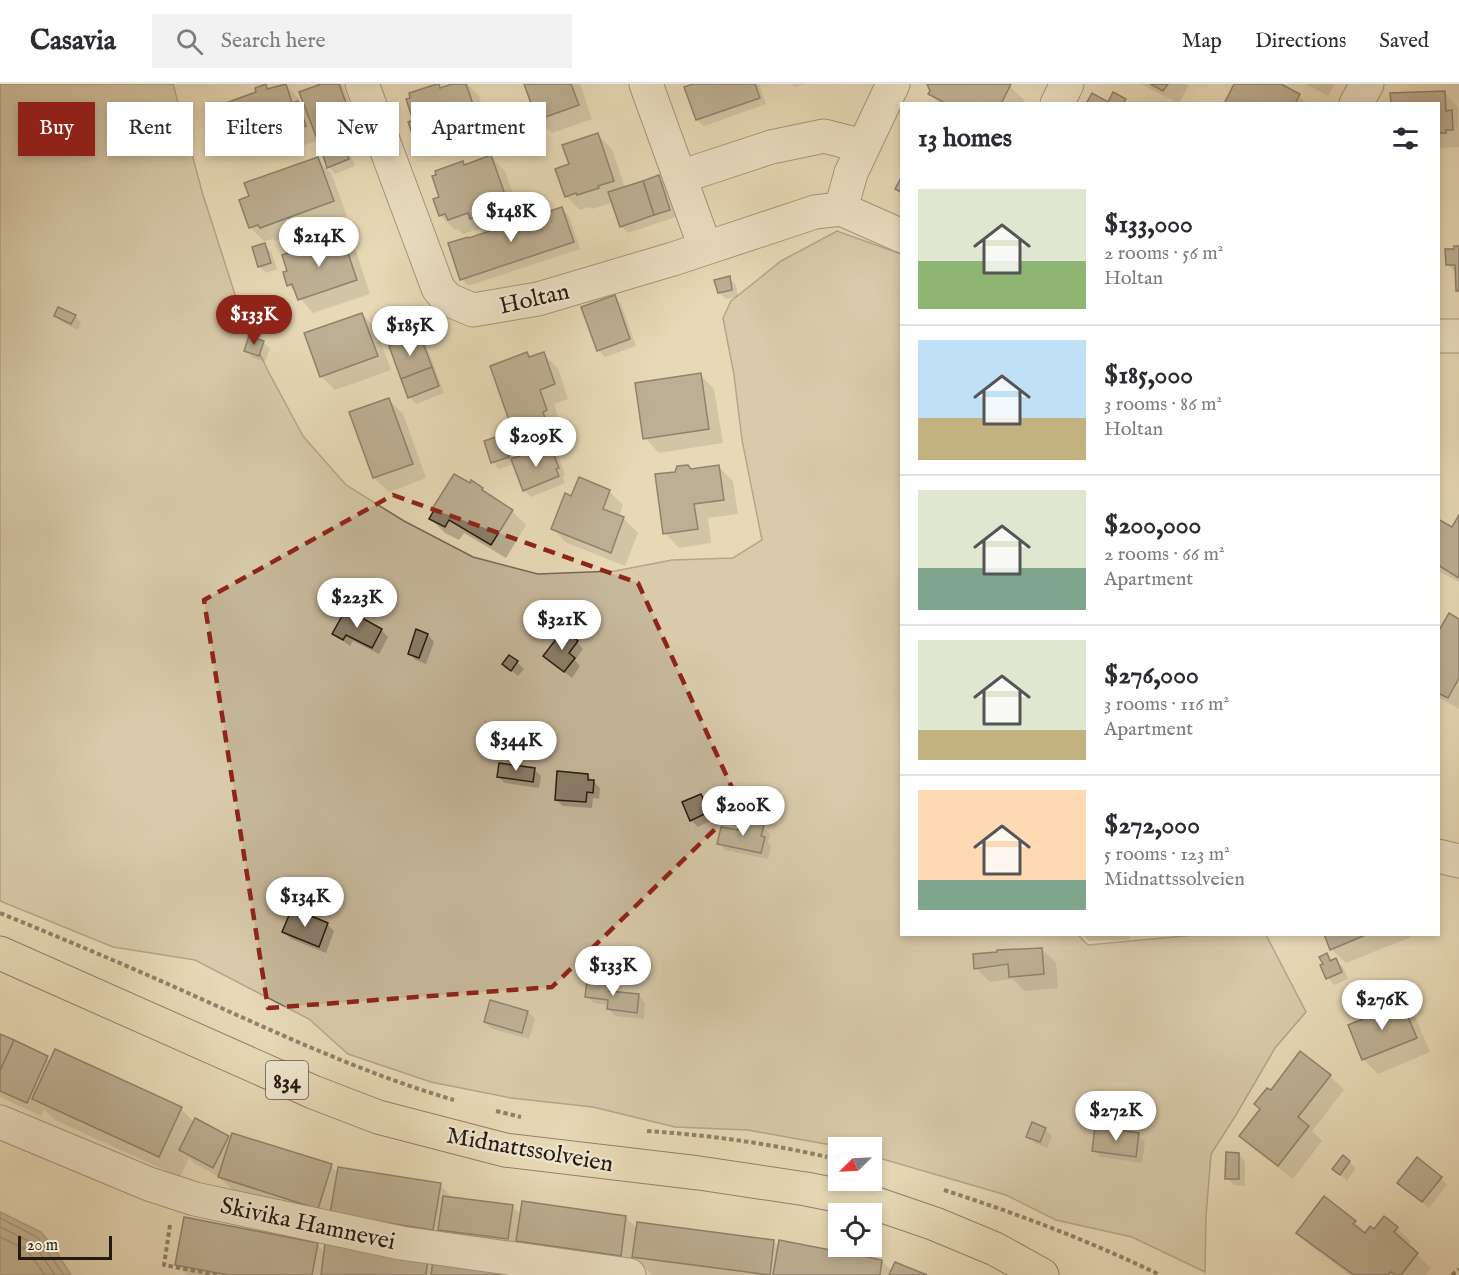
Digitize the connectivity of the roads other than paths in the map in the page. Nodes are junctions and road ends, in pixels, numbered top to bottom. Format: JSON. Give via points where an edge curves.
{"nodes":[{"id":1,"x":362,"y":84,"type":"edge"},
{"id":2,"x":646,"y":84,"type":"edge"},
{"id":3,"x":892,"y":84,"type":"edge"},
{"id":4,"x":1067,"y":84,"type":"edge"},
{"id":5,"x":1367,"y":84,"type":"edge"},
{"id":6,"x":1058,"y":102,"type":"edge"},
{"id":7,"x":1357,"y":102,"type":"edge"},
{"id":8,"x":863,"y":146,"type":"junction"},
{"id":9,"x":680,"y":177,"type":"junction"},
{"id":10,"x":841,"y":209,"type":"junction"},
{"id":11,"x":900,"y":235,"type":"edge"},
{"id":12,"x":705,"y":247,"type":"junction"},
{"id":13,"x":1440,"y":336,"type":"edge"},
{"id":14,"x":1459,"y":336,"type":"edge"},
{"id":15,"x":1440,"y":856,"type":"edge"},
{"id":16,"x":1459,"y":861,"type":"edge"},
{"id":17,"x":0,"y":953,"type":"edge"},
{"id":18,"x":0,"y":1122,"type":"edge"},
{"id":19,"x":629,"y":1275,"type":"edge"},
{"id":20,"x":1042,"y":1275,"type":"edge"}],
"edges":[{"from":1,"to":12,"type":"street","name":"Holtan","via":[[438,288],[447,299],[473,310],[507,305],[563,293]]},
{"from":2,"to":9,"type":"street"},
{"from":3,"to":8,"type":"street"},
{"from":4,"to":6,"type":"street"},
{"from":5,"to":7,"type":"street"},
{"from":8,"to":9,"type":"street","via":[[824,136],[771,147]]},
{"from":8,"to":10,"type":"street"},
{"from":9,"to":12,"type":"street"},
{"from":10,"to":11,"type":"street"},
{"from":10,"to":12,"type":"street","name":"Holtan","via":[[815,212]]},
{"from":13,"to":14,"type":"street"},
{"from":15,"to":16,"type":"street"},
{"from":17,"to":20,"type":"main road","name":"Midnattssolveien","number":"834","via":[[312,1092],[378,1117],[505,1150],[699,1173],[871,1202],[995,1249]]},
{"from":18,"to":19,"type":"street","name":"Skivika Hamnevei","via":[[195,1199],[401,1243]]}]}
